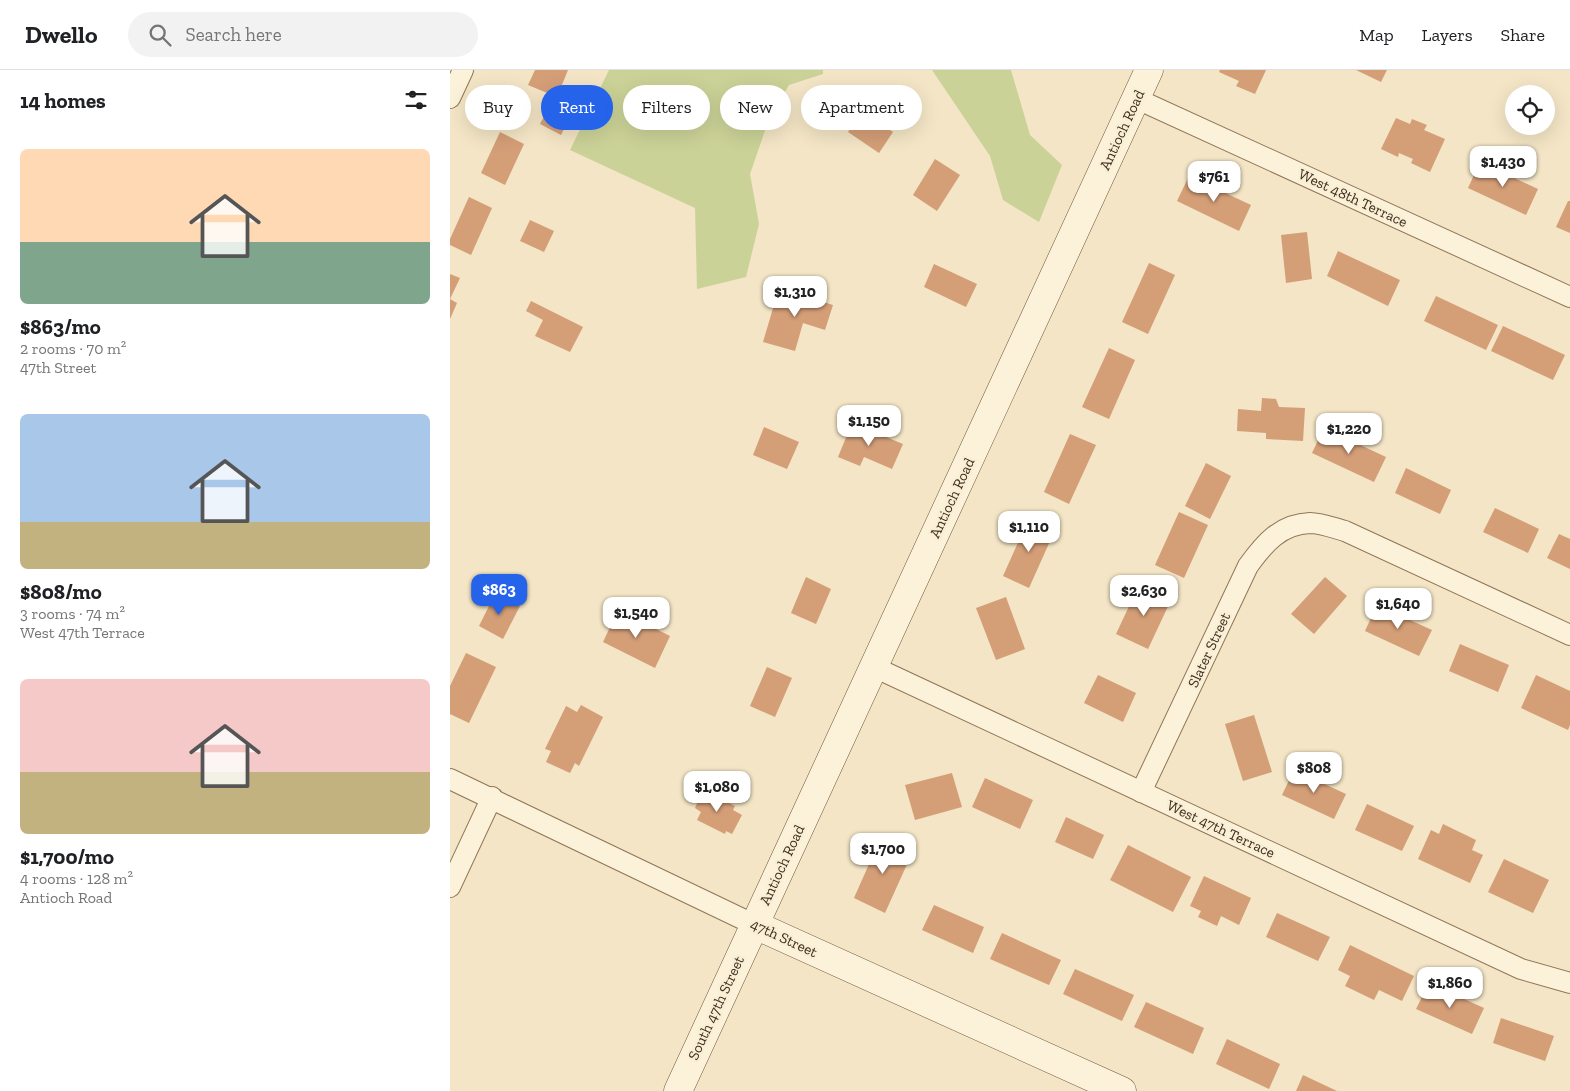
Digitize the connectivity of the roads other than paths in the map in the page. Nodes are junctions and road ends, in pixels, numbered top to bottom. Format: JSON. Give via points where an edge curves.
{"nodes":[{"id":1,"x":463,"y":70,"type":"edge"},
{"id":2,"x":1149,"y":70,"type":"edge"},
{"id":3,"x":450,"y":98,"type":"edge"},
{"id":4,"x":1137,"y":99,"type":"junction"},
{"id":5,"x":1570,"y":297,"type":"edge"},
{"id":6,"x":1570,"y":635,"type":"edge"},
{"id":7,"x":874,"y":667,"type":"junction"},
{"id":8,"x":450,"y":779,"type":"edge"},
{"id":9,"x":1142,"y":792,"type":"junction"},
{"id":10,"x":492,"y":797,"type":"junction"},
{"id":11,"x":450,"y":887,"type":"edge"},
{"id":12,"x":755,"y":925,"type":"junction"},
{"id":13,"x":1570,"y":983,"type":"edge"},
{"id":14,"x":678,"y":1091,"type":"edge"},
{"id":15,"x":1122,"y":1091,"type":"edge"}],
"edges":[{"from":1,"to":3,"type":"street"},
{"from":2,"to":4,"type":"main road","name":"Antioch Road"},
{"from":4,"to":5,"type":"street","name":"West 48th Terrace"},
{"from":4,"to":7,"type":"main road","name":"Antioch Road"},
{"from":6,"to":9,"type":"street","name":"Slater Street","via":[[1345,531],[1312,523],[1296,525],[1268,539],[1248,566]]},
{"from":7,"to":9,"type":"street","name":"West 47th Terrace"},
{"from":7,"to":12,"type":"main road","name":"Antioch Road"},
{"from":8,"to":10,"type":"street","name":"47th Street"},
{"from":9,"to":13,"type":"street","name":"West 47th Terrace","via":[[1521,969]]},
{"from":10,"to":11,"type":"street"},
{"from":10,"to":12,"type":"street","name":"47th Street"},
{"from":12,"to":14,"type":"main road","name":"South 47th Street"},
{"from":12,"to":15,"type":"main road","name":"47th Street"}]}
